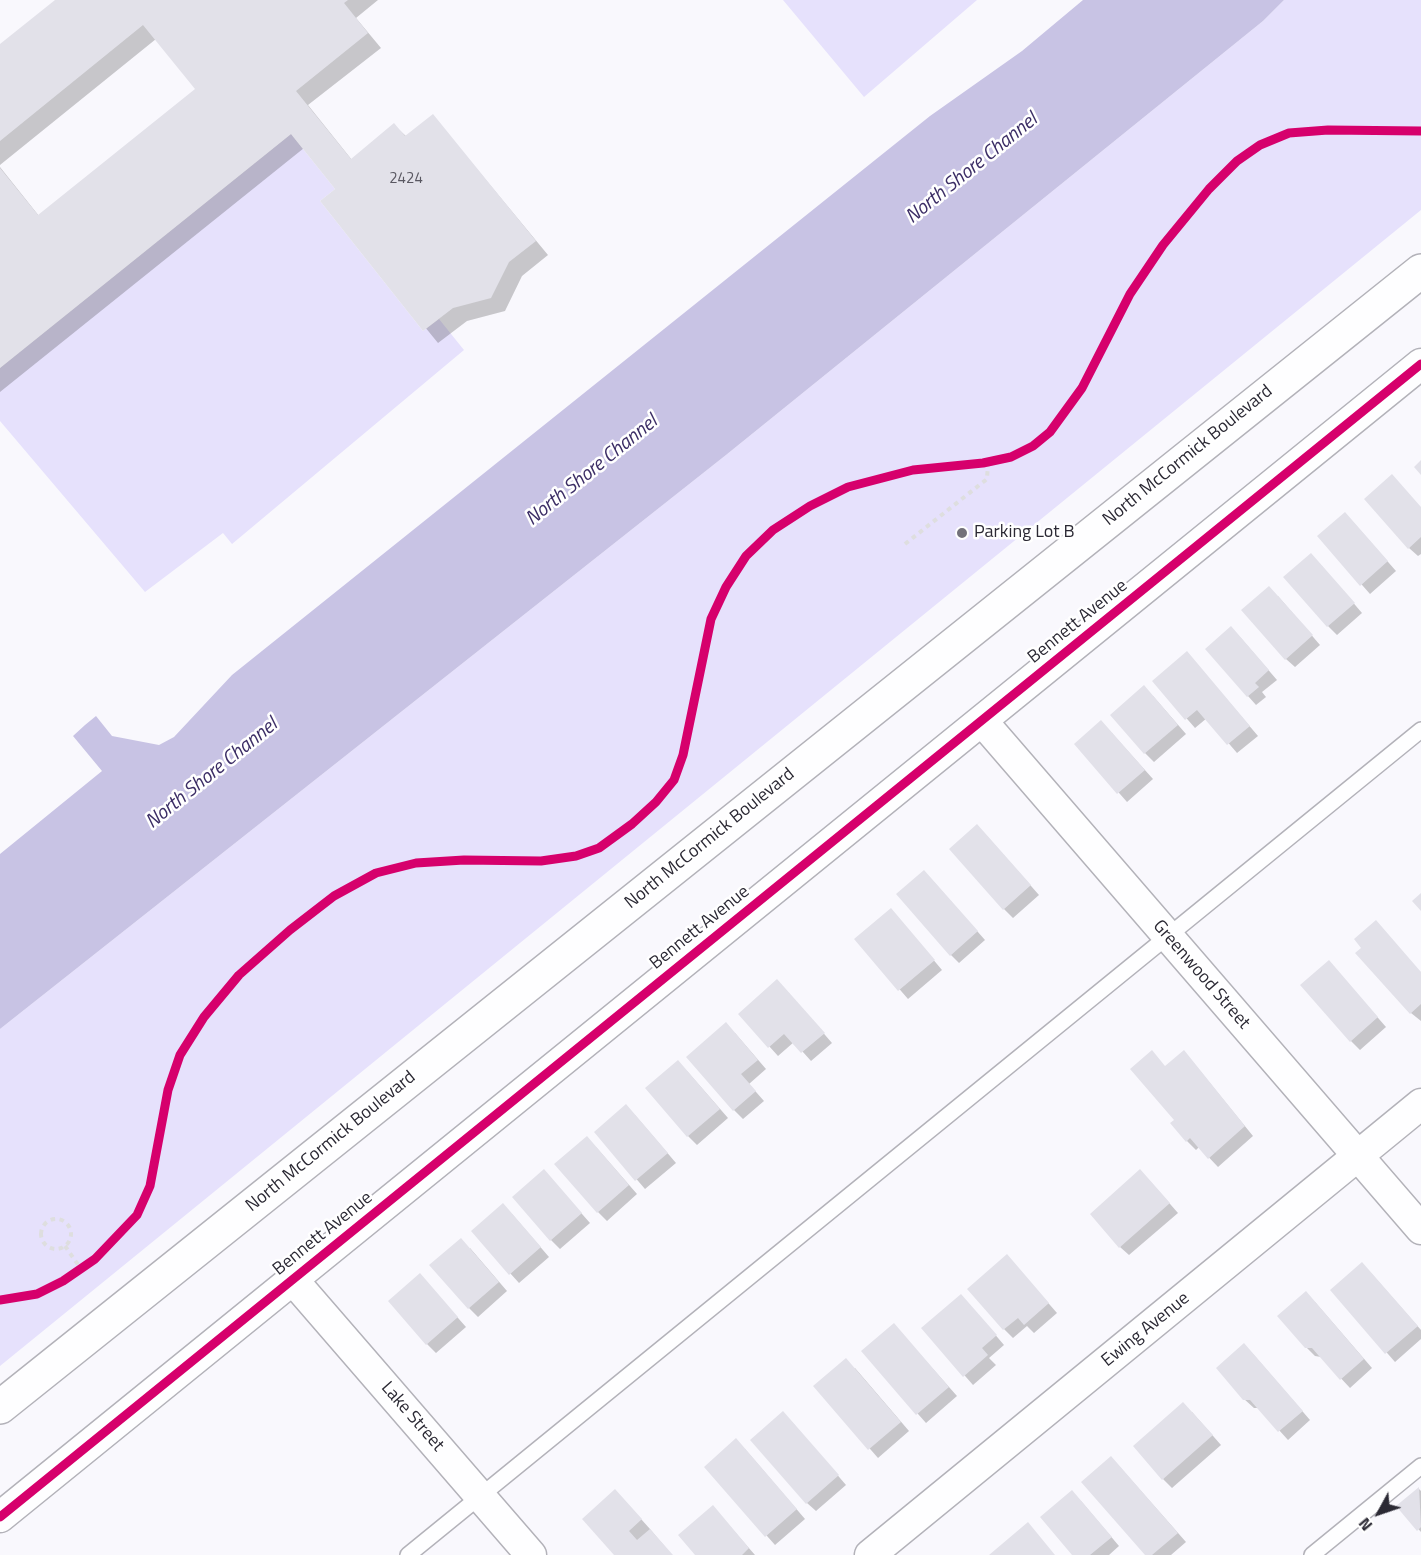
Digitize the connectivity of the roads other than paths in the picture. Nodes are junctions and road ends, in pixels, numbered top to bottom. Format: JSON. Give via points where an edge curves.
{"nodes":[{"id":1,"x":1421,"y":271,"type":"edge"},
{"id":2,"x":1421,"y":364,"type":"edge"},
{"id":3,"x":982,"y":721,"type":"junction"},
{"id":4,"x":1421,"y":730,"type":"edge"},
{"id":5,"x":1168,"y":936,"type":"junction"},
{"id":6,"x":1421,"y":1104,"type":"edge"},
{"id":7,"x":1358,"y":1156,"type":"junction"},
{"id":8,"x":1421,"y":1229,"type":"edge"},
{"id":9,"x":293,"y":1280,"type":"junction"},
{"id":10,"x":0,"y":1407,"type":"edge"},
{"id":11,"x":1421,"y":1466,"type":"edge"},
{"id":12,"x":480,"y":1496,"type":"junction"},
{"id":13,"x":0,"y":1517,"type":"edge"},
{"id":14,"x":408,"y":1555,"type":"edge"},
{"id":15,"x":531,"y":1555,"type":"edge"},
{"id":16,"x":870,"y":1555,"type":"edge"},
{"id":17,"x":1312,"y":1555,"type":"edge"}],
"edges":[{"from":1,"to":10,"type":"main road","name":"North McCormick Boulevard"},
{"from":2,"to":3,"type":"street","name":"Bennett Avenue"},
{"from":3,"to":5,"type":"street","name":"Greenwood Street"},
{"from":3,"to":9,"type":"street","name":"Bennett Avenue"},
{"from":4,"to":5,"type":"lane"},
{"from":5,"to":7,"type":"street","name":"Greenwood Street"},
{"from":5,"to":12,"type":"lane"},
{"from":6,"to":7,"type":"street","name":"Ewing Avenue"},
{"from":7,"to":8,"type":"street","name":"Greenwood Street"},
{"from":7,"to":16,"type":"street","name":"Ewing Avenue"},
{"from":9,"to":12,"type":"street","name":"Lake Street"},
{"from":9,"to":13,"type":"street","name":"Bennett Avenue"},
{"from":11,"to":17,"type":"lane"},
{"from":12,"to":14,"type":"lane"},
{"from":12,"to":15,"type":"street","name":"Lake Street"}]}
